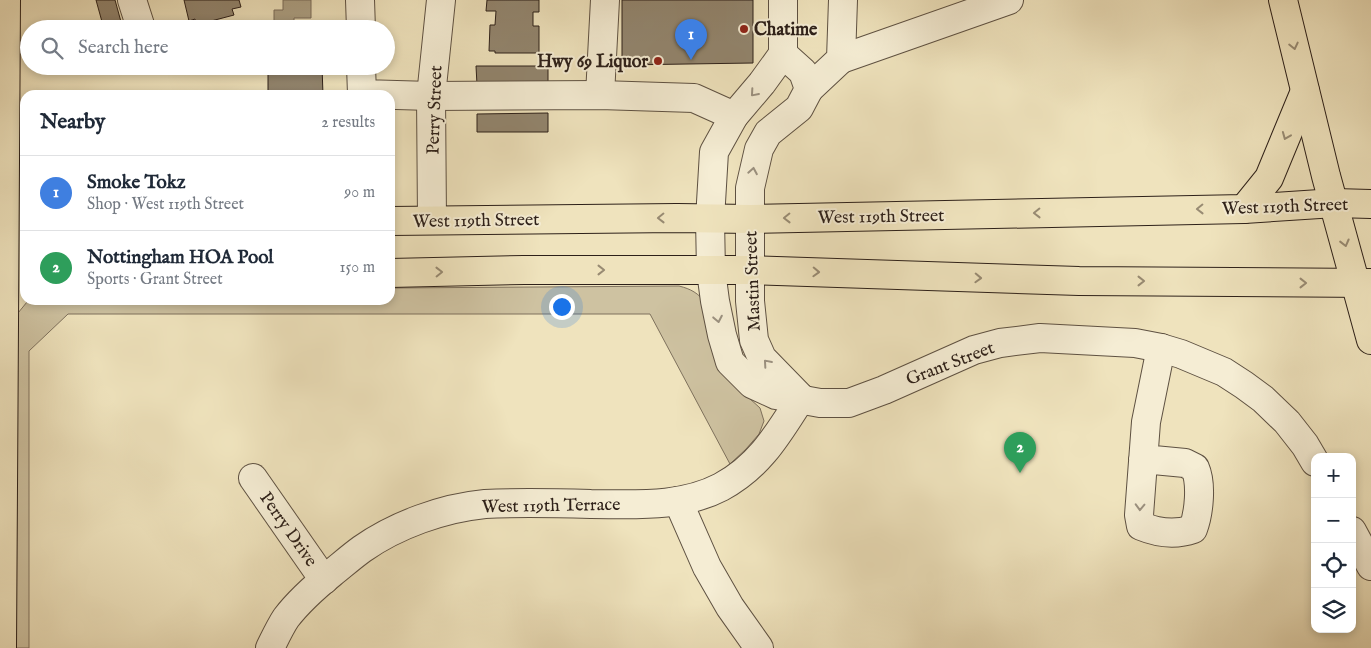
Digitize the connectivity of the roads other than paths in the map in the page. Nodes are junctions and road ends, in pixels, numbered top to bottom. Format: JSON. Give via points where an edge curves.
{"nodes":[{"id":1,"x":6,"y":0,"type":"edge"},
{"id":2,"x":132,"y":0,"type":"edge"},
{"id":3,"x":360,"y":0,"type":"edge"},
{"id":4,"x":441,"y":0,"type":"edge"},
{"id":5,"x":604,"y":0,"type":"edge"},
{"id":6,"x":783,"y":0,"type":"edge"},
{"id":7,"x":843,"y":0,"type":"edge"},
{"id":8,"x":1009,"y":0,"type":"edge"},
{"id":9,"x":1283,"y":0,"type":"edge"},
{"id":10,"x":138,"y":20,"type":"edge"},
{"id":11,"x":361,"y":20,"type":"edge"},
{"id":12,"x":783,"y":54,"type":"junction"},
{"id":13,"x":841,"y":59,"type":"junction"},
{"id":14,"x":362,"y":75,"type":"edge"},
{"id":15,"x":809,"y":89,"type":"junction"},
{"id":16,"x":362,"y":90,"type":"edge"},
{"id":17,"x":1305,"y":91,"type":"junction"},
{"id":18,"x":395,"y":95,"type":"edge"},
{"id":19,"x":600,"y":95,"type":"junction"},
{"id":20,"x":432,"y":96,"type":"junction"},
{"id":21,"x":6,"y":103,"type":"junction"},
{"id":22,"x":734,"y":116,"type":"junction"},
{"id":23,"x":20,"y":151,"type":"edge"},
{"id":24,"x":1335,"y":203,"type":"junction"},
{"id":25,"x":1371,"y":204,"type":"edge"},
{"id":26,"x":1244,"y":208,"type":"junction"},
{"id":27,"x":710,"y":219,"type":"junction"},
{"id":28,"x":751,"y":219,"type":"junction"},
{"id":29,"x":432,"y":220,"type":"junction"},
{"id":30,"x":395,"y":221,"type":"edge"},
{"id":31,"x":10,"y":222,"type":"edge"},
{"id":32,"x":711,"y":270,"type":"junction"},
{"id":33,"x":750,"y":270,"type":"junction"},
{"id":34,"x":395,"y":272,"type":"edge"},
{"id":35,"x":10,"y":279,"type":"edge"},
{"id":36,"x":1363,"y":283,"type":"edge"},
{"id":37,"x":1371,"y":340,"type":"edge"},
{"id":38,"x":1161,"y":348,"type":"junction"},
{"id":39,"x":801,"y":398,"type":"junction"},
{"id":40,"x":1311,"y":454,"type":"edge"},
{"id":41,"x":1143,"y":459,"type":"dead end"},
{"id":42,"x":253,"y":478,"type":"dead end"},
{"id":43,"x":678,"y":501,"type":"junction"},
{"id":44,"x":1356,"y":538,"type":"edge"},
{"id":45,"x":1371,"y":566,"type":"edge"},
{"id":46,"x":324,"y":580,"type":"junction"},
{"id":47,"x":2,"y":648,"type":"edge"},
{"id":48,"x":270,"y":648,"type":"edge"},
{"id":49,"x":759,"y":648,"type":"edge"}],
"edges":[{"from":1,"to":21,"type":"main road"},
{"from":2,"to":10,"type":"street"},
{"from":3,"to":11,"type":"street"},
{"from":4,"to":20,"type":"street","name":"Perry Street"},
{"from":5,"to":19,"type":"street"},
{"from":6,"to":12,"type":"street"},
{"from":7,"to":13,"type":"street"},
{"from":8,"to":13,"type":"street"},
{"from":9,"to":17,"type":"main road","one_way":true},
{"from":12,"to":15,"type":"street","via":[[803,72]]},
{"from":12,"to":22,"type":"street","name":"Mastin Street","one_way":true},
{"from":13,"to":15,"type":"street","name":"Mastin Street"},
{"from":14,"to":16,"type":"street"},
{"from":28,"to":15,"type":"street","name":"Mastin Street","one_way":true,"via":[[750,188],[759,149],[768,133],[799,108]]},
{"from":17,"to":24,"type":"main road"},
{"from":17,"to":26,"type":"main road","one_way":true,"via":[[1269,178]]},
{"from":18,"to":20,"type":"street"},
{"from":19,"to":20,"type":"street"},
{"from":19,"to":22,"type":"street","via":[[694,98]]},
{"from":20,"to":29,"type":"street","name":"Perry Street"},
{"from":21,"to":23,"type":"main road"},
{"from":21,"to":31,"type":"main road"},
{"from":22,"to":27,"type":"street","name":"Mastin Street","via":[[714,152]]},
{"from":24,"to":25,"type":"main road","name":"West 119th Street"},
{"from":24,"to":26,"type":"main road","name":"West 119th Street"},
{"from":24,"to":36,"type":"main road","one_way":true},
{"from":26,"to":28,"type":"main road","name":"West 119th Street","one_way":true},
{"from":27,"to":28,"type":"main road","name":"West 119th Street"},
{"from":27,"to":29,"type":"main road","name":"West 119th Street","one_way":true},
{"from":27,"to":32,"type":"street","name":"Mastin Street"},
{"from":28,"to":33,"type":"street","name":"Mastin Street"},
{"from":29,"to":30,"type":"main road","name":"West 119th Street"},
{"from":31,"to":35,"type":"main road"},
{"from":32,"to":33,"type":"main road"},
{"from":34,"to":32,"type":"main road","one_way":true},
{"from":32,"to":39,"type":"street","name":"Mastin Street","one_way":true,"via":[[730,362],[752,384],[776,395]]},
{"from":33,"to":36,"type":"main road","one_way":true,"via":[[1079,281]]},
{"from":39,"to":33,"type":"street","name":"Mastin Street","one_way":true,"via":[[762,358],[754,340]]},
{"from":35,"to":47,"type":"main road"},
{"from":36,"to":37,"type":"main road"},
{"from":38,"to":39,"type":"street","name":"Grant Street","via":[[1103,340],[1020,339],[974,350],[849,402],[820,403]]},
{"from":38,"to":40,"type":"street","name":"Grant Street","via":[[1224,372],[1257,394],[1287,422]]},
{"from":38,"to":41,"type":"street","via":[[1147,415]]},
{"from":39,"to":43,"type":"street","via":[[771,445],[749,468],[721,487]]},
{"from":42,"to":46,"type":"street","name":"Perry Drive"},
{"from":43,"to":46,"type":"street","name":"West 119th Terrace","via":[[646,504],[483,504],[440,513],[398,528],[362,549]]},
{"from":43,"to":49,"type":"street","via":[[707,567]]},
{"from":44,"to":45,"type":"street"},
{"from":46,"to":48,"type":"street","via":[[286,618]]}]}
